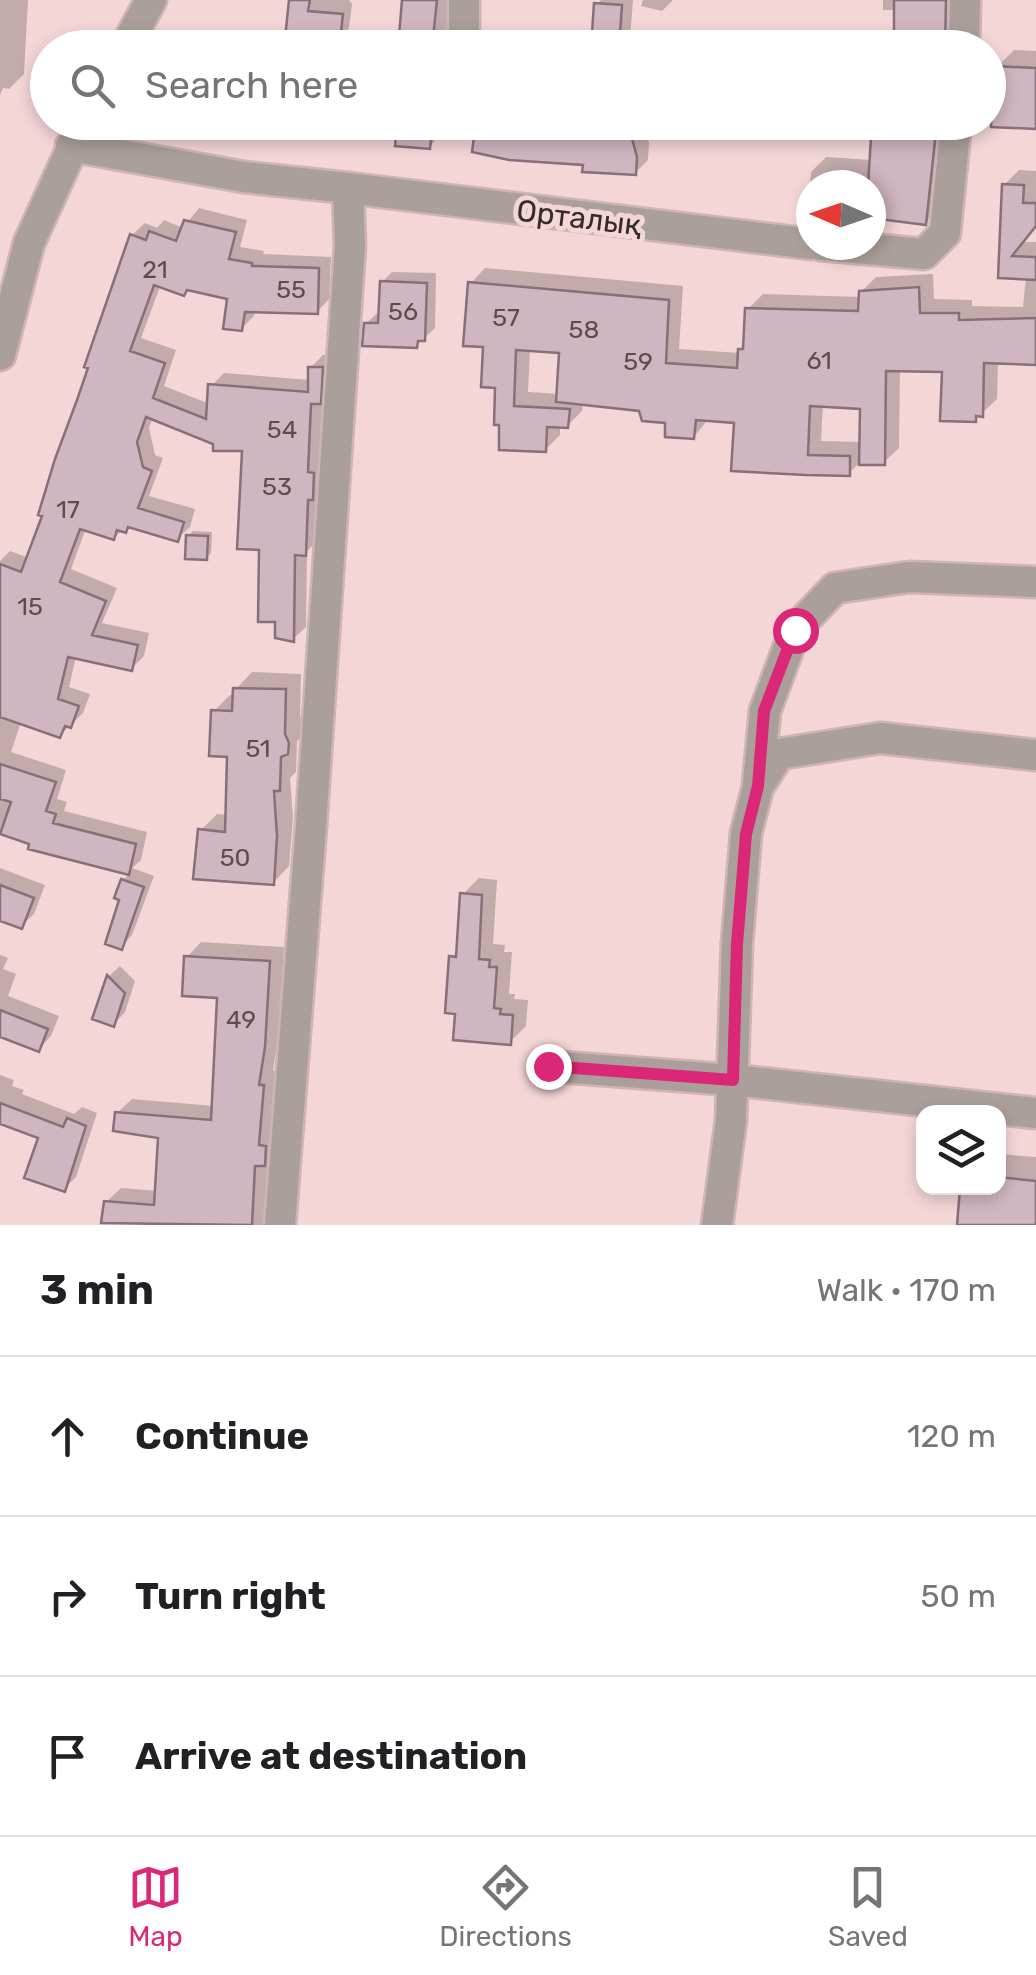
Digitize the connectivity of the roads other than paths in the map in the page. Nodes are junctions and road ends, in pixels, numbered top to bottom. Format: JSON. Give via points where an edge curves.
{"nodes":[{"id":1,"x":151,"y":0,"type":"edge"},
{"id":2,"x":464,"y":0,"type":"edge"},
{"id":3,"x":964,"y":0,"type":"edge"},
{"id":4,"x":135,"y":30,"type":"edge"},
{"id":5,"x":464,"y":30,"type":"edge"},
{"id":6,"x":964,"y":30,"type":"edge"},
{"id":7,"x":74,"y":140,"type":"edge"},
{"id":8,"x":100,"y":140,"type":"edge"},
{"id":9,"x":954,"y":140,"type":"edge"},
{"id":10,"x":348,"y":188,"type":"junction"},
{"id":11,"x":36,"y":227,"type":"junction"},
{"id":12,"x":0,"y":241,"type":"edge"},
{"id":13,"x":796,"y":242,"type":"edge"},
{"id":14,"x":886,"y":251,"type":"edge"},
{"id":15,"x":2,"y":337,"type":"edge"},
{"id":16,"x":1036,"y":582,"type":"edge"},
{"id":17,"x":1036,"y":755,"type":"edge"},
{"id":18,"x":758,"y":786,"type":"junction"},
{"id":19,"x":548,"y":1066,"type":"dead end"},
{"id":20,"x":733,"y":1080,"type":"junction"},
{"id":21,"x":1036,"y":1113,"type":"edge"},
{"id":22,"x":280,"y":1225,"type":"edge"},
{"id":23,"x":717,"y":1225,"type":"edge"}],
"edges":[{"from":1,"to":4,"type":"street"},
{"from":2,"to":5,"type":"street"},
{"from":3,"to":6,"type":"street"},
{"from":7,"to":11,"type":"street"},
{"from":8,"to":10,"type":"street","name":"Орталық","via":[[244,177]]},
{"from":9,"to":14,"type":"street","via":[[945,232],[924,254]]},
{"from":10,"to":13,"type":"street","name":"Орталық"},
{"from":10,"to":22,"type":"street","via":[[350,246],[312,826]]},
{"from":11,"to":12,"type":"street"},
{"from":11,"to":15,"type":"street"},
{"from":16,"to":18,"type":"street","via":[[909,577],[835,588],[795,630],[764,711]]},
{"from":17,"to":18,"type":"street","via":[[880,738],[779,754]]},
{"from":18,"to":20,"type":"street","via":[[746,834],[738,925]]},
{"from":19,"to":20,"type":"street"},
{"from":20,"to":21,"type":"street"},
{"from":20,"to":23,"type":"street"}]}
